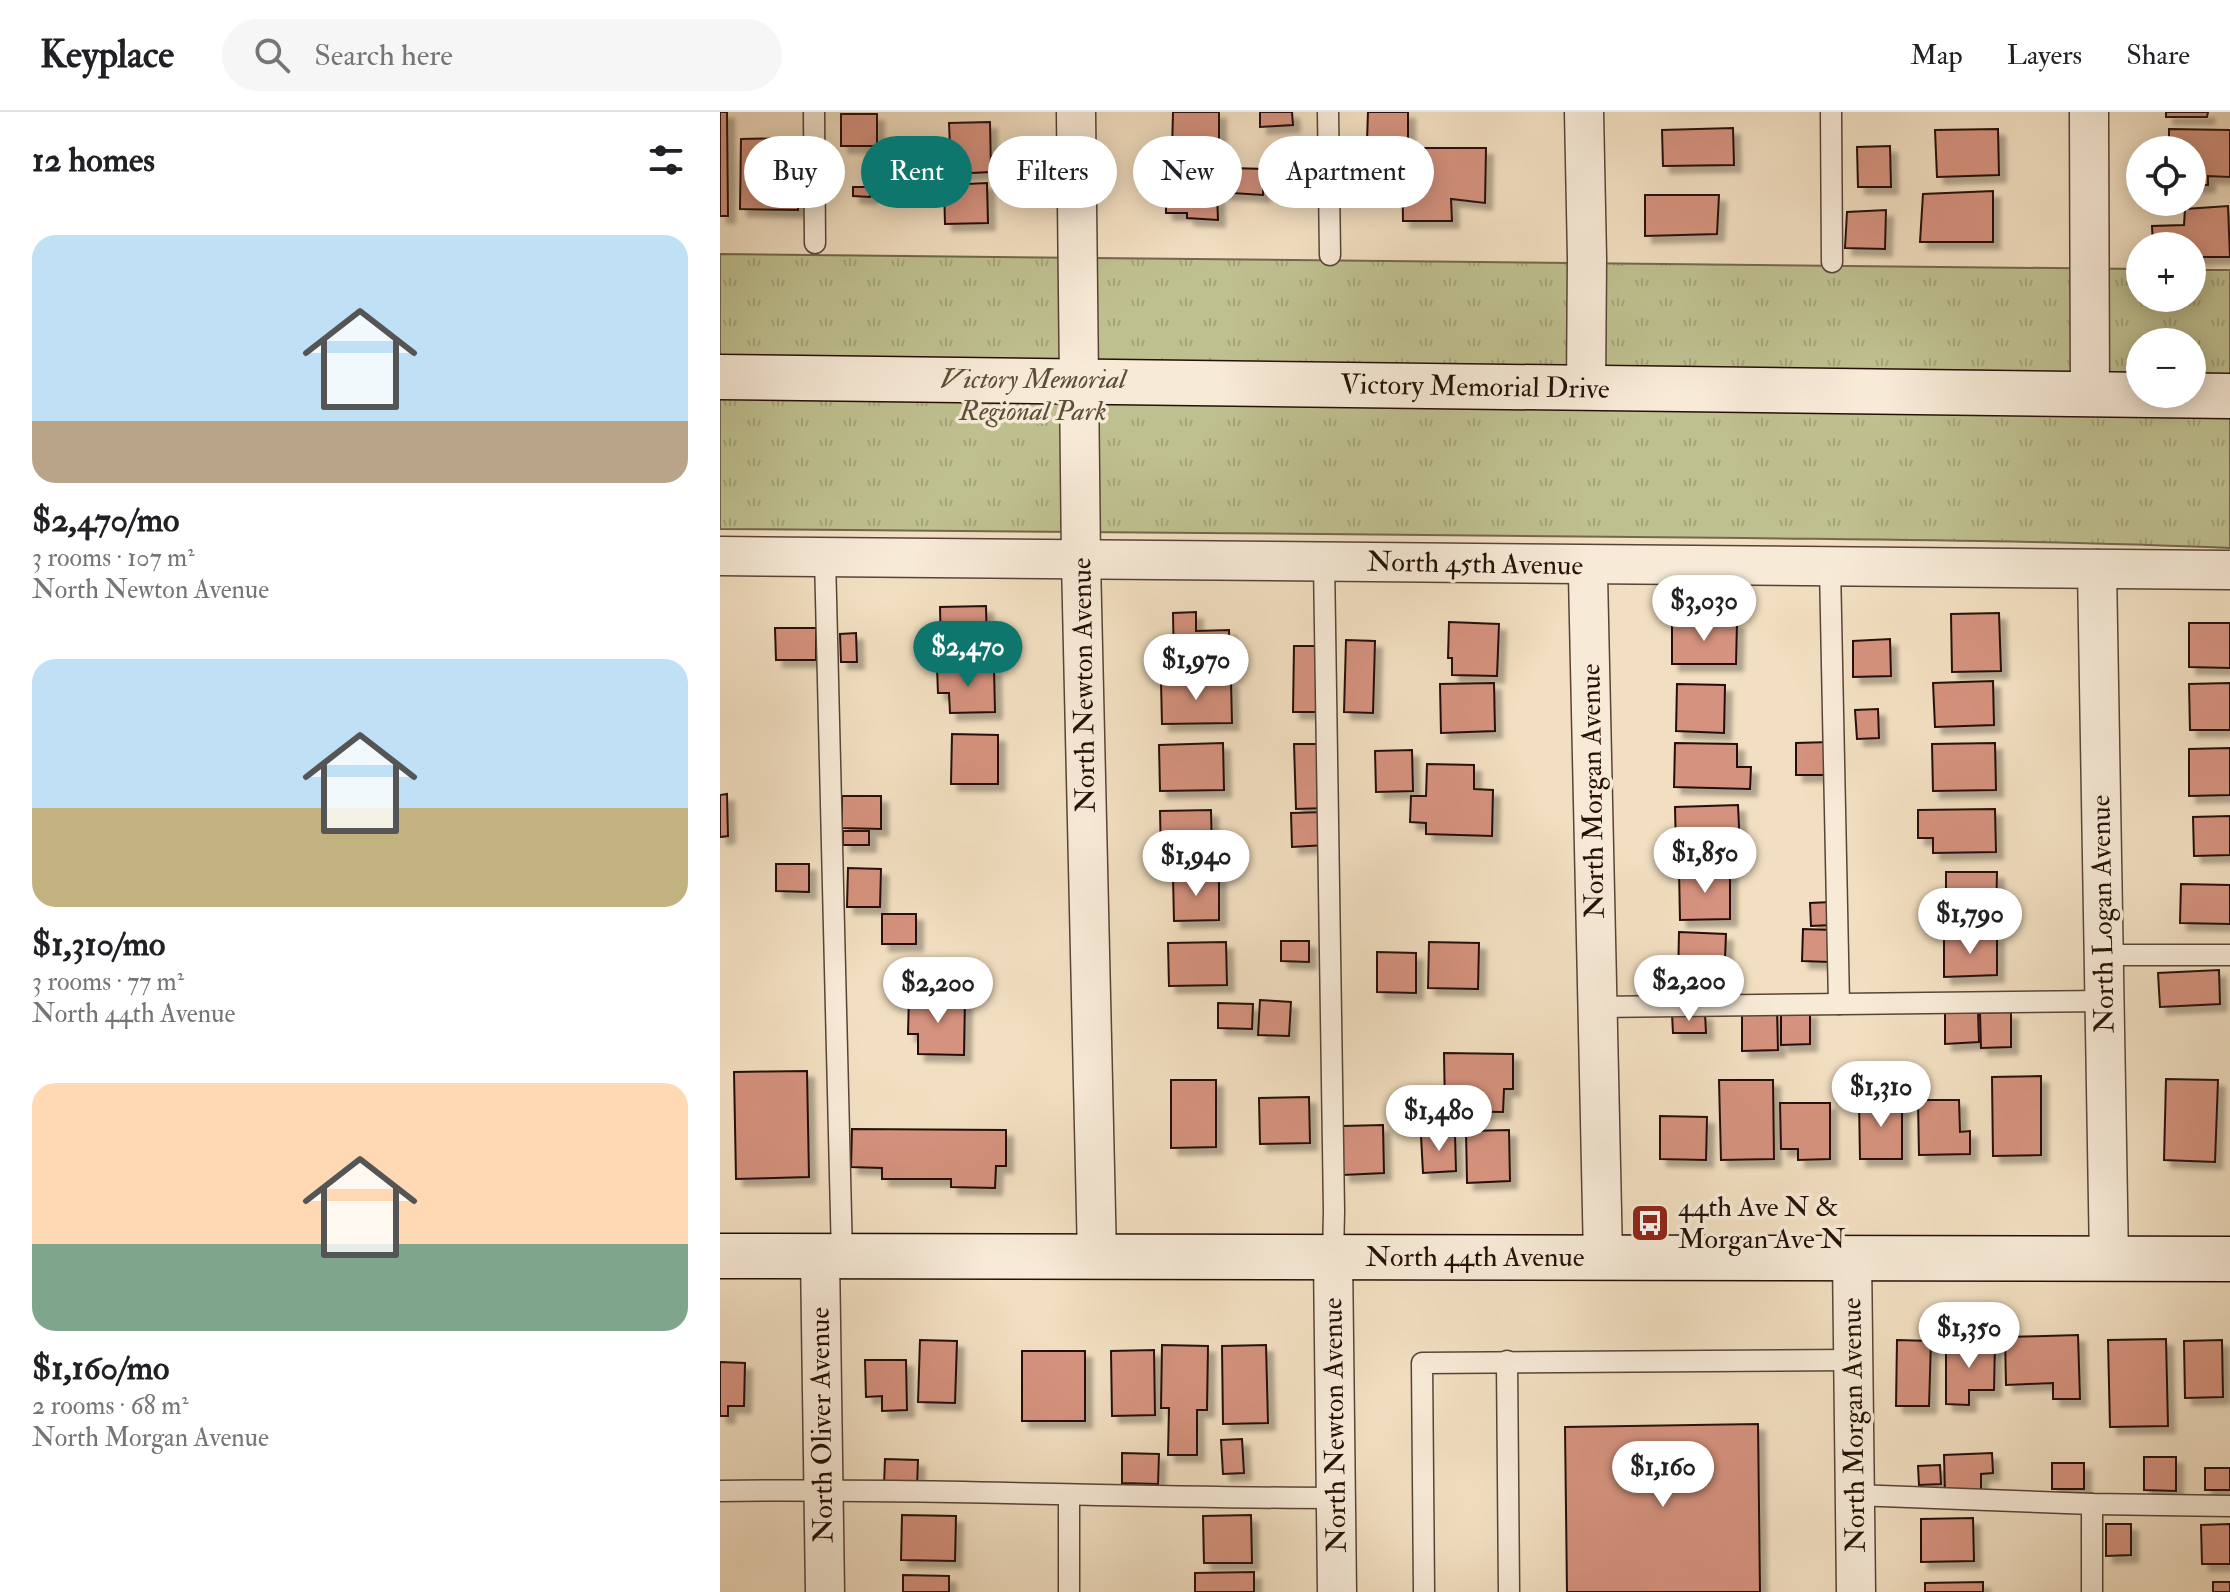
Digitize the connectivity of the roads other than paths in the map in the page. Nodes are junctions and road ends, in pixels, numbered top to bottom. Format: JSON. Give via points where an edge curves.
{"nodes":[{"id":1,"x":814,"y":112,"type":"edge"},
{"id":2,"x":1076,"y":112,"type":"edge"},
{"id":3,"x":1328,"y":112,"type":"edge"},
{"id":4,"x":1584,"y":112,"type":"edge"},
{"id":5,"x":1831,"y":112,"type":"edge"},
{"id":6,"x":2089,"y":112,"type":"edge"},
{"id":7,"x":815,"y":243,"type":"dead end"},
{"id":8,"x":1330,"y":255,"type":"dead end"},
{"id":9,"x":1832,"y":262,"type":"dead end"},
{"id":10,"x":720,"y":377,"type":"edge"},
{"id":11,"x":1078,"y":382,"type":"junction"},
{"id":12,"x":1586,"y":388,"type":"junction"},
{"id":13,"x":2090,"y":395,"type":"junction"},
{"id":14,"x":2230,"y":396,"type":"edge"},
{"id":15,"x":720,"y":556,"type":"edge"},
{"id":16,"x":825,"y":557,"type":"junction"},
{"id":17,"x":1081,"y":561,"type":"junction"},
{"id":18,"x":1324,"y":562,"type":"junction"},
{"id":19,"x":1591,"y":565,"type":"junction"},
{"id":20,"x":1830,"y":567,"type":"junction"},
{"id":21,"x":2097,"y":569,"type":"junction"},
{"id":22,"x":2230,"y":570,"type":"edge"},
{"id":23,"x":2103,"y":955,"type":"junction"},
{"id":24,"x":2230,"y":955,"type":"edge"},
{"id":25,"x":2105,"y":1001,"type":"junction"},
{"id":26,"x":1839,"y":1004,"type":"junction"},
{"id":27,"x":1598,"y":1007,"type":"junction"},
{"id":28,"x":720,"y":1256,"type":"edge"},
{"id":29,"x":831,"y":1257,"type":"junction"},
{"id":30,"x":1097,"y":1257,"type":"junction"},
{"id":31,"x":1333,"y":1257,"type":"junction"},
{"id":32,"x":1603,"y":1257,"type":"junction"},
{"id":33,"x":1852,"y":1257,"type":"junction"},
{"id":34,"x":2230,"y":1259,"type":"edge"},
{"id":35,"x":2109,"y":1260,"type":"junction"},
{"id":36,"x":1853,"y":1360,"type":"junction"},
{"id":37,"x":1507,"y":1361,"type":"junction"},
{"id":38,"x":823,"y":1490,"type":"junction"},
{"id":39,"x":720,"y":1491,"type":"edge"},
{"id":40,"x":1855,"y":1495,"type":"junction"},
{"id":41,"x":1069,"y":1496,"type":"junction"},
{"id":42,"x":1336,"y":1498,"type":"junction"},
{"id":43,"x":2092,"y":1504,"type":"junction"},
{"id":44,"x":2230,"y":1506,"type":"edge"},
{"id":45,"x":825,"y":1592,"type":"edge"},
{"id":46,"x":1069,"y":1592,"type":"edge"},
{"id":47,"x":1337,"y":1592,"type":"edge"},
{"id":48,"x":1424,"y":1592,"type":"edge"},
{"id":49,"x":1509,"y":1592,"type":"edge"},
{"id":50,"x":1856,"y":1592,"type":"edge"},
{"id":51,"x":2092,"y":1592,"type":"edge"}],
"edges":[{"from":1,"to":7,"type":"lane"},
{"from":2,"to":11,"type":"street","name":"North Newton Avenue"},
{"from":3,"to":8,"type":"lane"},
{"from":4,"to":12,"type":"street"},
{"from":5,"to":9,"type":"lane"},
{"from":6,"to":13,"type":"street"},
{"from":10,"to":11,"type":"street","name":"Victory Memorial Drive"},
{"from":11,"to":12,"type":"street","name":"Victory Memorial Drive"},
{"from":11,"to":17,"type":"street","name":"North Newton Avenue"},
{"from":12,"to":13,"type":"street","name":"Victory Memorial Drive"},
{"from":13,"to":14,"type":"street","name":"Victory Memorial Drive"},
{"from":15,"to":16,"type":"street","name":"North 45th Avenue"},
{"from":16,"to":17,"type":"street","name":"North 45th Avenue"},
{"from":16,"to":29,"type":"lane"},
{"from":17,"to":18,"type":"street","name":"North 45th Avenue"},
{"from":17,"to":30,"type":"street","name":"North Newton Avenue"},
{"from":18,"to":19,"type":"street","name":"North 45th Avenue"},
{"from":18,"to":31,"type":"lane"},
{"from":19,"to":20,"type":"street","name":"North 45th Avenue"},
{"from":19,"to":27,"type":"street","name":"North Morgan Avenue"},
{"from":20,"to":21,"type":"street","name":"North 45th Avenue"},
{"from":20,"to":26,"type":"lane"},
{"from":21,"to":22,"type":"street","name":"North 45th Avenue"},
{"from":21,"to":23,"type":"street","name":"North Logan Avenue"},
{"from":23,"to":24,"type":"lane"},
{"from":23,"to":25,"type":"street","name":"North Logan Avenue"},
{"from":25,"to":26,"type":"lane"},
{"from":25,"to":35,"type":"street","name":"North Logan Avenue"},
{"from":26,"to":27,"type":"lane"},
{"from":27,"to":32,"type":"street","name":"North Morgan Avenue"},
{"from":28,"to":29,"type":"street","name":"North 44th Avenue"},
{"from":29,"to":30,"type":"street","name":"North 44th Avenue"},
{"from":29,"to":38,"type":"street","name":"North Oliver Avenue"},
{"from":30,"to":31,"type":"street","name":"North 44th Avenue"},
{"from":31,"to":32,"type":"street","name":"North 44th Avenue"},
{"from":31,"to":42,"type":"street","name":"North Newton Avenue"},
{"from":32,"to":33,"type":"street","name":"North 44th Avenue"},
{"from":33,"to":35,"type":"street","name":"North 44th Avenue"},
{"from":33,"to":36,"type":"street","name":"North Morgan Avenue"},
{"from":34,"to":35,"type":"street","name":"North 44th Avenue"},
{"from":36,"to":37,"type":"lane"},
{"from":36,"to":40,"type":"street","name":"North Morgan Avenue"},
{"from":37,"to":48,"type":"lane","via":[[1422,1363]]},
{"from":37,"to":49,"type":"lane"},
{"from":38,"to":39,"type":"lane"},
{"from":38,"to":41,"type":"lane"},
{"from":38,"to":45,"type":"street","name":"North Oliver Avenue"},
{"from":40,"to":43,"type":"lane"},
{"from":40,"to":50,"type":"street","name":"North Morgan Avenue"},
{"from":41,"to":42,"type":"lane"},
{"from":41,"to":46,"type":"lane"},
{"from":42,"to":47,"type":"street","name":"North Newton Avenue"},
{"from":43,"to":44,"type":"lane"},
{"from":43,"to":51,"type":"lane"}]}
